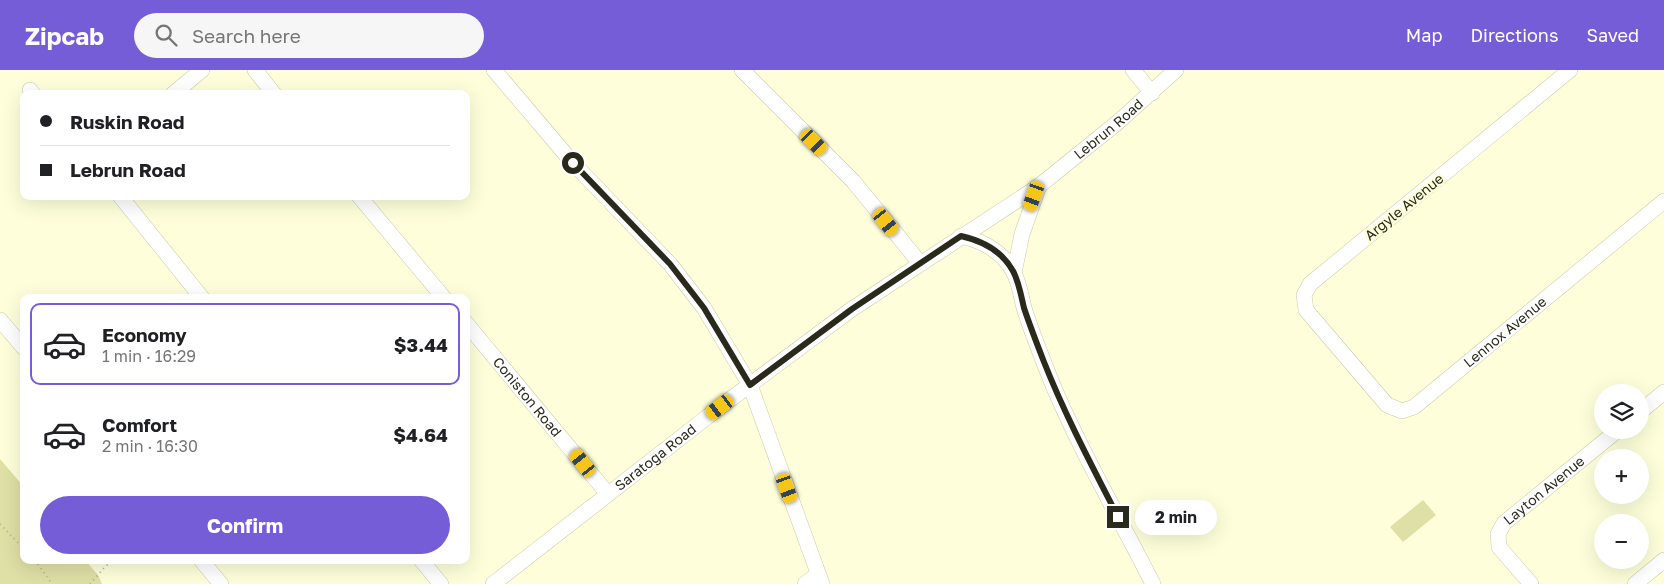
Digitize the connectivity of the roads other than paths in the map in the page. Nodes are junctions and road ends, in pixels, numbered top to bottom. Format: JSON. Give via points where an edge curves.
{"nodes":[{"id":1,"x":202,"y":70,"type":"edge"},
{"id":2,"x":255,"y":70,"type":"edge"},
{"id":3,"x":494,"y":70,"type":"edge"},
{"id":4,"x":1133,"y":70,"type":"edge"},
{"id":5,"x":1176,"y":70,"type":"edge"},
{"id":6,"x":1570,"y":70,"type":"edge"},
{"id":7,"x":749,"y":72,"type":"edge"},
{"id":8,"x":177,"y":90,"type":"edge"},
{"id":9,"x":271,"y":90,"type":"edge"},
{"id":10,"x":1152,"y":93,"type":"junction"},
{"id":11,"x":1039,"y":186,"type":"junction"},
{"id":12,"x":123,"y":200,"type":"edge"},
{"id":13,"x":362,"y":200,"type":"edge"},
{"id":14,"x":1664,"y":201,"type":"edge"},
{"id":15,"x":961,"y":236,"type":"junction"},
{"id":16,"x":920,"y":263,"type":"junction"},
{"id":17,"x":1014,"y":273,"type":"junction"},
{"id":18,"x":199,"y":294,"type":"edge"},
{"id":19,"x":441,"y":294,"type":"edge"},
{"id":20,"x":0,"y":320,"type":"edge"},
{"id":21,"x":470,"y":328,"type":"edge"},
{"id":22,"x":20,"y":343,"type":"edge"},
{"id":23,"x":1349,"y":361,"type":"joint"},
{"id":24,"x":750,"y":385,"type":"junction"},
{"id":25,"x":1664,"y":392,"type":"edge"},
{"id":26,"x":1649,"y":404,"type":"edge"},
{"id":27,"x":1607,"y":439,"type":"edge"},
{"id":28,"x":607,"y":493,"type":"junction"},
{"id":29,"x":1664,"y":560,"type":"edge"},
{"id":30,"x":204,"y":564,"type":"edge"},
{"id":31,"x":424,"y":564,"type":"edge"},
{"id":32,"x":820,"y":579,"type":"edge"},
{"id":33,"x":221,"y":584,"type":"edge"},
{"id":34,"x":441,"y":584,"type":"edge"},
{"id":35,"x":493,"y":584,"type":"edge"},
{"id":36,"x":806,"y":584,"type":"edge"},
{"id":37,"x":1152,"y":584,"type":"edge"},
{"id":38,"x":1531,"y":584,"type":"edge"},
{"id":39,"x":1635,"y":584,"type":"edge"}],
"edges":[{"from":1,"to":8,"type":"street"},
{"from":2,"to":9,"type":"street"},
{"from":3,"to":24,"type":"street","via":[[573,163],[670,264],[704,308]]},
{"from":4,"to":10,"type":"street"},
{"from":5,"to":10,"type":"street","name":"Lebrun Road"},
{"from":6,"to":23,"type":"street","name":"Argyle Avenue","via":[[1310,284],[1304,295],[1306,310]]},
{"from":7,"to":16,"type":"street","via":[[853,181]]},
{"from":10,"to":11,"type":"street","name":"Lebrun Road"},
{"from":11,"to":15,"type":"street","name":"Lebrun Road"},
{"from":11,"to":17,"type":"street","via":[[1022,234]]},
{"from":12,"to":18,"type":"street"},
{"from":13,"to":19,"type":"street"},
{"from":14,"to":23,"type":"street","name":"Lennox Avenue","via":[[1414,407],[1402,411],[1387,406]]},
{"from":15,"to":16,"type":"street","name":"Lebrun Road"},
{"from":15,"to":17,"type":"street","via":[[992,248]]},
{"from":16,"to":24,"type":"street","name":"Saratoga Road"},
{"from":17,"to":37,"type":"street","via":[[1053,384]]},
{"from":20,"to":22,"type":"street"},
{"from":21,"to":28,"type":"street","name":"Coniston Road"},
{"from":24,"to":28,"type":"street","name":"Saratoga Road"},
{"from":24,"to":32,"type":"street"},
{"from":25,"to":26,"type":"street"},
{"from":27,"to":38,"type":"street","name":"Layton Avenue","via":[[1504,523],[1498,534],[1500,547]]},
{"from":28,"to":35,"type":"street","name":"Saratoga Road"},
{"from":29,"to":39,"type":"street"},
{"from":30,"to":33,"type":"street"},
{"from":31,"to":34,"type":"street"},
{"from":32,"to":36,"type":"street"}]}
